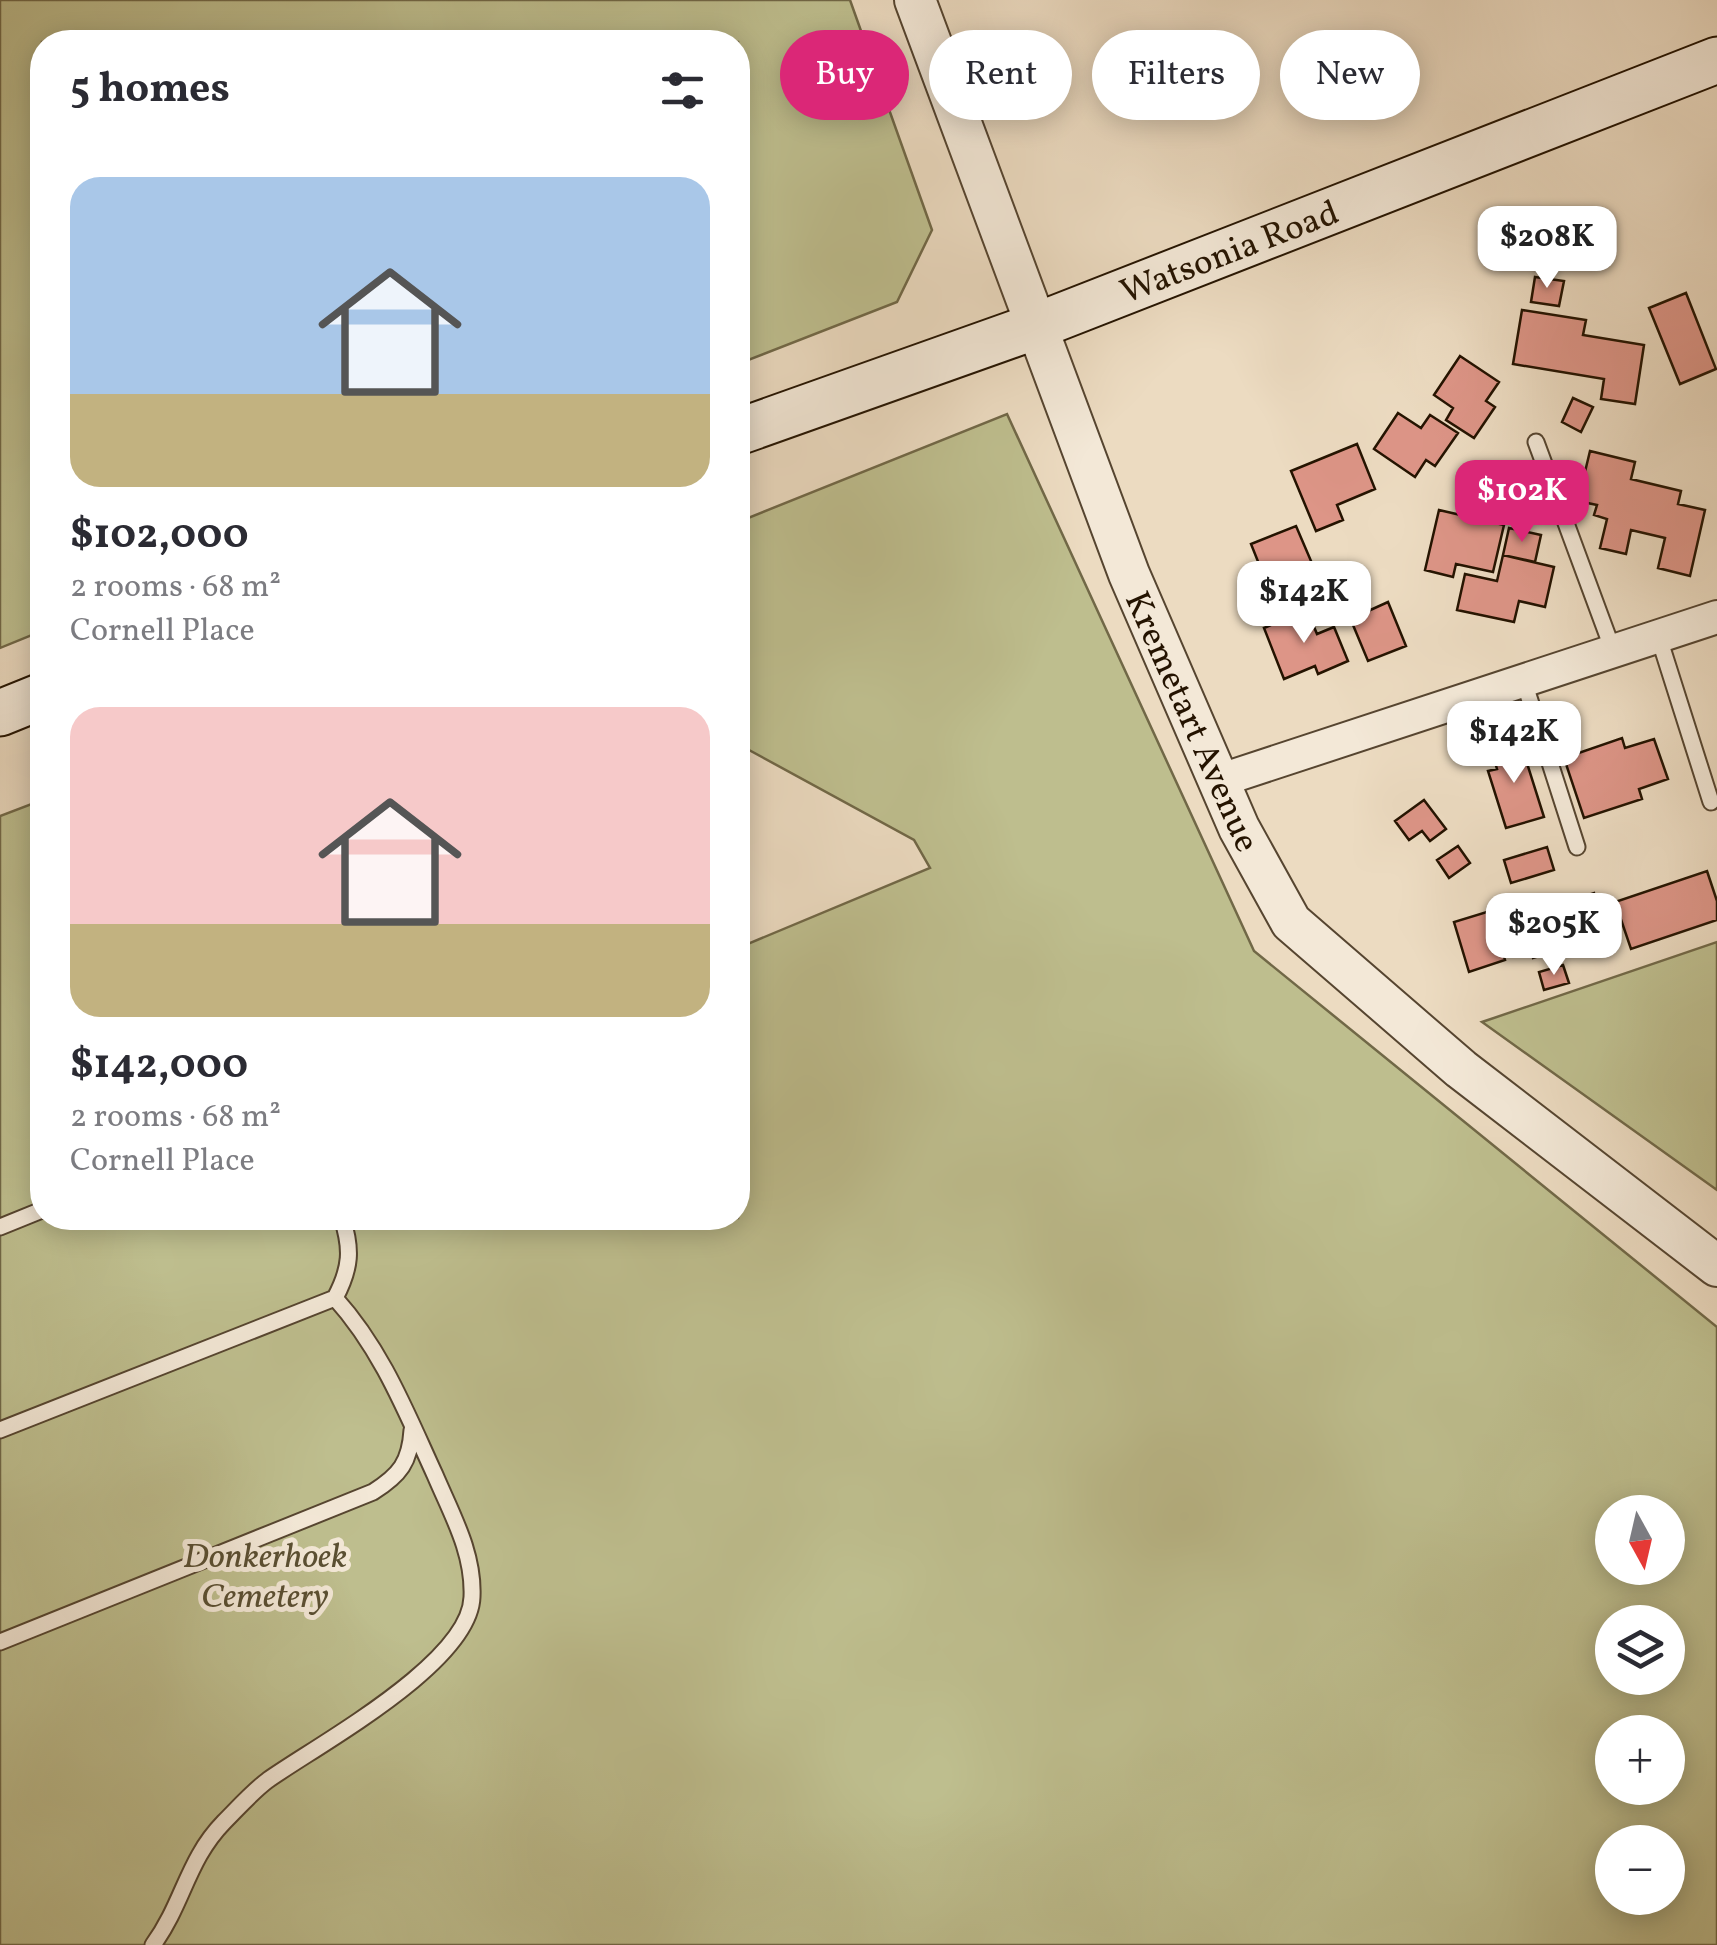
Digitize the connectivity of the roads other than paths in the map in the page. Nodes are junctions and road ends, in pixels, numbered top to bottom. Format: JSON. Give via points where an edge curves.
{"nodes":[{"id":1,"x":915,"y":0,"type":"edge"},
{"id":2,"x":1717,"y":60,"type":"edge"},
{"id":3,"x":1039,"y":325,"type":"junction"},
{"id":4,"x":750,"y":428,"type":"edge"},
{"id":5,"x":1536,"y":442,"type":"dead end"},
{"id":6,"x":1717,"y":617,"type":"edge"},
{"id":7,"x":1659,"y":638,"type":"junction"},
{"id":8,"x":1614,"y":653,"type":"junction"},
{"id":9,"x":1524,"y":682,"type":"junction"},
{"id":10,"x":30,"y":701,"type":"edge"},
{"id":11,"x":0,"y":713,"type":"edge"},
{"id":12,"x":1218,"y":781,"type":"junction"},
{"id":13,"x":1712,"y":802,"type":"dead end"},
{"id":14,"x":1577,"y":847,"type":"dead end"},
{"id":15,"x":30,"y":1215,"type":"edge"},
{"id":16,"x":0,"y":1227,"type":"edge"},
{"id":17,"x":346,"y":1230,"type":"edge"},
{"id":18,"x":1717,"y":1266,"type":"edge"},
{"id":19,"x":336,"y":1298,"type":"junction"},
{"id":20,"x":412,"y":1425,"type":"junction"},
{"id":21,"x":0,"y":1430,"type":"edge"},
{"id":22,"x":0,"y":1642,"type":"edge"},
{"id":23,"x":153,"y":1945,"type":"edge"}],
"edges":[{"from":1,"to":3,"type":"street","name":"Kremetart Avenue"},
{"from":2,"to":3,"type":"main road","name":"Watsonia Road"},
{"from":3,"to":4,"type":"main road","name":"Watsonia Road"},
{"from":3,"to":12,"type":"street","name":"Kremetart Avenue","via":[[1129,574]]},
{"from":5,"to":8,"type":"lane"},
{"from":6,"to":7,"type":"street"},
{"from":7,"to":8,"type":"street"},
{"from":7,"to":13,"type":"lane"},
{"from":8,"to":9,"type":"street"},
{"from":9,"to":12,"type":"street"},
{"from":9,"to":14,"type":"lane"},
{"from":10,"to":11,"type":"main road"},
{"from":12,"to":18,"type":"street","name":"Kremetart Avenue","via":[[1290,922],[1326,957]]},
{"from":15,"to":16,"type":"lane"},
{"from":17,"to":19,"type":"lane","via":[[350,1272]]},
{"from":19,"to":20,"type":"lane","via":[[380,1355]]},
{"from":19,"to":21,"type":"lane"},
{"from":20,"to":22,"type":"lane","via":[[410,1455],[398,1476],[373,1492]]},
{"from":20,"to":23,"type":"lane","via":[[471,1565],[472,1602],[456,1640],[374,1710],[265,1783],[220,1826],[190,1865],[182,1899]]}]}
